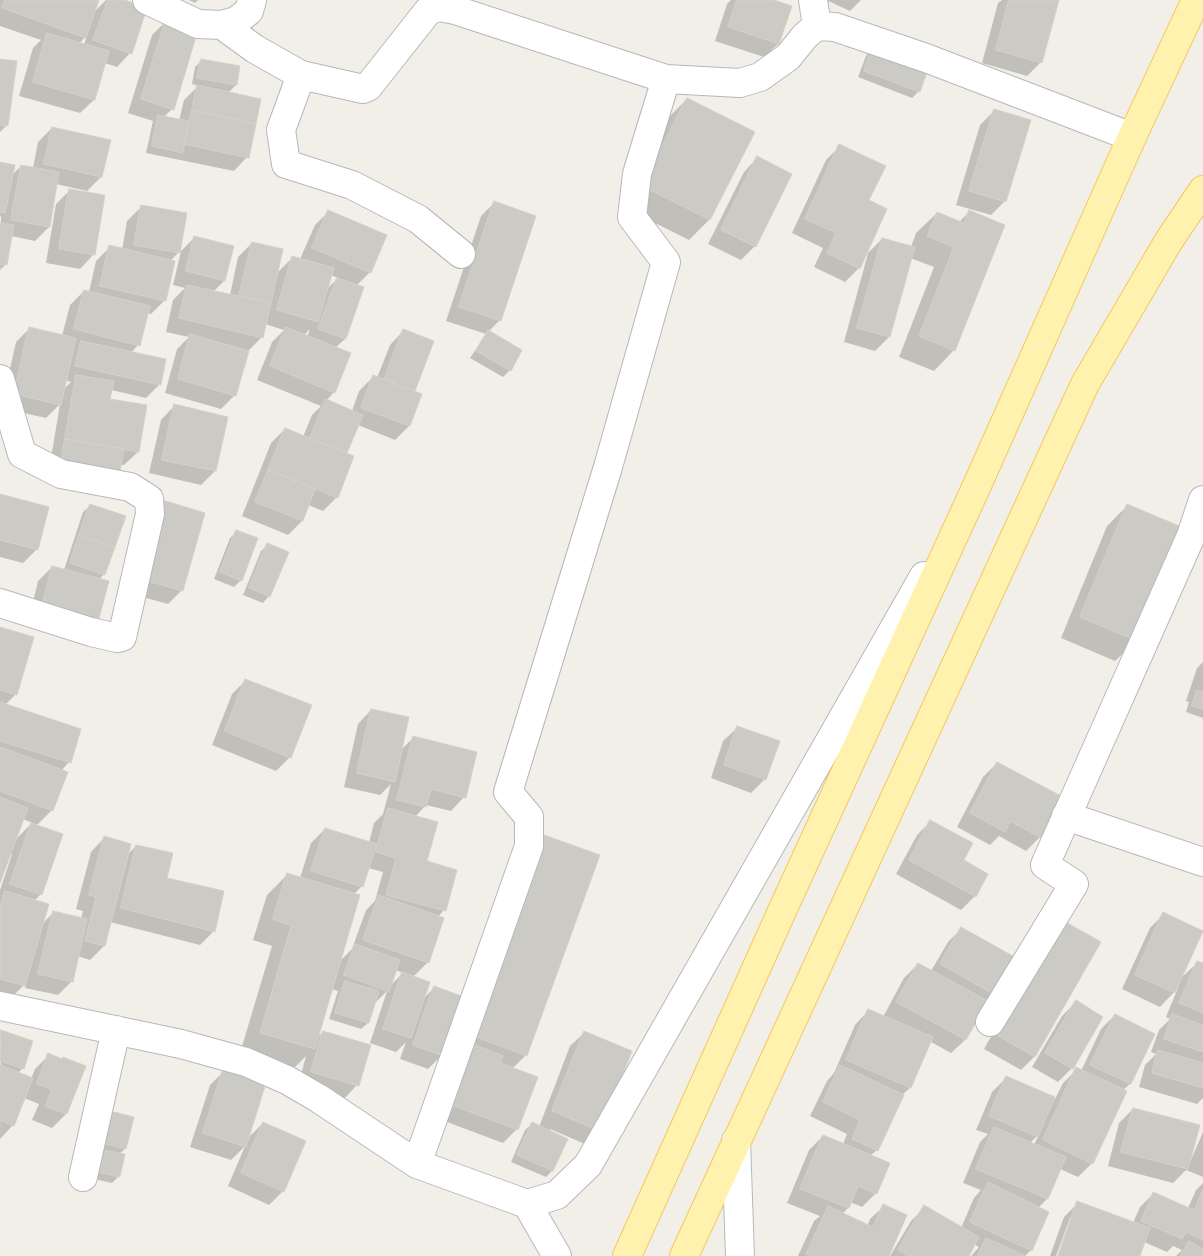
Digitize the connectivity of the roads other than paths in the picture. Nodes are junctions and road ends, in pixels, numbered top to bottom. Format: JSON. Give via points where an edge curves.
{"nodes":[{"id":1,"x":147,"y":0,"type":"edge"},
{"id":2,"x":252,"y":0,"type":"edge"},
{"id":3,"x":813,"y":0,"type":"edge"},
{"id":4,"x":1196,"y":0,"type":"edge"},
{"id":5,"x":222,"y":25,"type":"junction"},
{"id":6,"x":818,"y":26,"type":"junction"},
{"id":7,"x":301,"y":75,"type":"junction"},
{"id":8,"x":666,"y":79,"type":"junction"},
{"id":9,"x":1132,"y":137,"type":"junction"},
{"id":10,"x":1203,"y":190,"type":"edge"},
{"id":11,"x":461,"y":254,"type":"dead end"},
{"id":12,"x":0,"y":379,"type":"edge"},
{"id":13,"x":979,"y":481,"type":"junction"},
{"id":14,"x":1203,"y":500,"type":"edge"},
{"id":15,"x":0,"y":603,"type":"edge"},
{"id":16,"x":1066,"y":816,"type":"junction"},
{"id":17,"x":1203,"y":862,"type":"edge"},
{"id":18,"x":0,"y":1006,"type":"edge"},
{"id":19,"x":990,"y":1022,"type":"dead end"},
{"id":20,"x":116,"y":1030,"type":"junction"},
{"id":21,"x":736,"y":1141,"type":"junction"},
{"id":22,"x":417,"y":1164,"type":"junction"},
{"id":23,"x":83,"y":1176,"type":"dead end"},
{"id":24,"x":527,"y":1204,"type":"junction"},
{"id":25,"x":557,"y":1256,"type":"edge"},
{"id":26,"x":627,"y":1256,"type":"edge"},
{"id":27,"x":684,"y":1256,"type":"edge"},
{"id":28,"x":740,"y":1256,"type":"edge"}],
"edges":[{"from":1,"to":5,"type":"street","via":[[198,24]]},
{"from":2,"to":5,"type":"street","via":[[248,11],[236,21]]},
{"from":3,"to":6,"type":"street"},
{"from":4,"to":9,"type":"main road"},
{"from":5,"to":7,"type":"street","via":[[255,49]]},
{"from":6,"to":8,"type":"street","via":[[788,57],[760,77],[740,82]]},
{"from":6,"to":9,"type":"street","via":[[835,27],[926,58]]},
{"from":7,"to":8,"type":"street","via":[[363,89],[368,87],[428,11],[439,7]]},
{"from":7,"to":11,"type":"street","via":[[281,130],[286,164],[352,185],[410,214]]},
{"from":8,"to":22,"type":"street","via":[[637,174],[632,217],[666,262],[605,476],[508,792],[529,817],[528,846]]},
{"from":9,"to":13,"type":"main road"},
{"from":10,"to":21,"type":"main road","via":[[1168,242],[1085,384]]},
{"from":12,"to":15,"type":"street","via":[[22,454],[61,474],[130,487],[149,499],[150,514],[122,637],[91,632]]},
{"from":13,"to":24,"type":"street","via":[[588,1165],[557,1195]]},
{"from":13,"to":26,"type":"main road"},
{"from":14,"to":16,"type":"street","via":[[1191,536]]},
{"from":16,"to":17,"type":"street"},
{"from":16,"to":19,"type":"street","via":[[1045,866],[1074,884]]},
{"from":18,"to":20,"type":"street"},
{"from":20,"to":22,"type":"street","via":[[217,1053],[287,1080]]},
{"from":20,"to":23,"type":"street"},
{"from":21,"to":27,"type":"main road"},
{"from":21,"to":28,"type":"street"},
{"from":22,"to":24,"type":"street"},
{"from":24,"to":25,"type":"street"}]}
